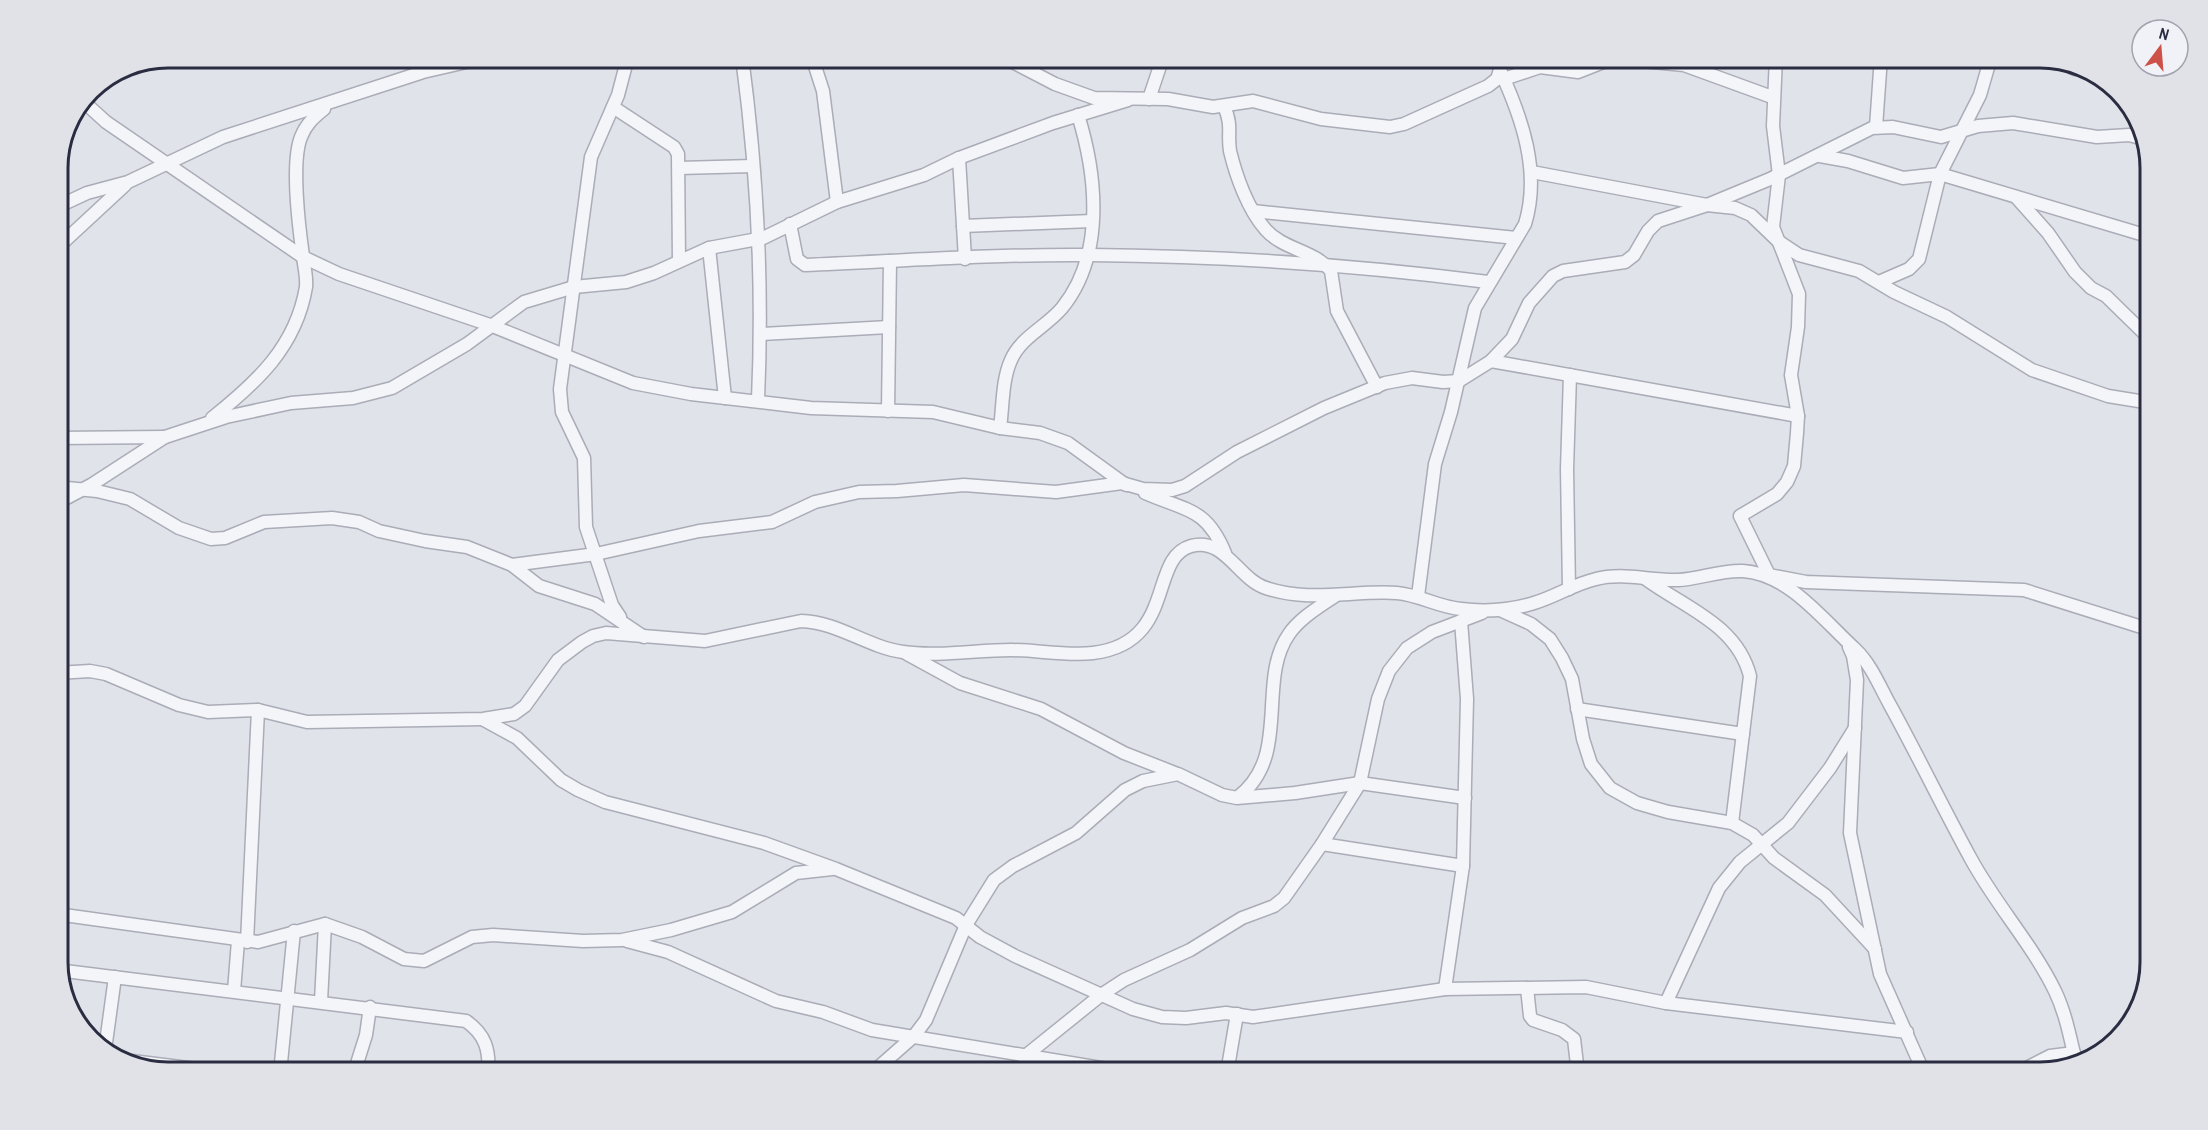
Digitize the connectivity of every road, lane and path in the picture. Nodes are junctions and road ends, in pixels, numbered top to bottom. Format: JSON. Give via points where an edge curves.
{"nodes":[{"id":1,"x":440,"y":68,"type":"edge"},
{"id":2,"x":625,"y":68,"type":"edge"},
{"id":3,"x":743,"y":68,"type":"edge"},
{"id":4,"x":816,"y":68,"type":"edge"},
{"id":5,"x":1024,"y":68,"type":"edge"},
{"id":6,"x":1159,"y":68,"type":"edge"},
{"id":7,"x":1503,"y":68,"type":"edge"},
{"id":8,"x":1535,"y":68,"type":"edge"},
{"id":9,"x":1548,"y":68,"type":"edge"},
{"id":10,"x":1588,"y":68,"type":"edge"},
{"id":11,"x":1692,"y":68,"type":"edge"},
{"id":12,"x":1775,"y":68,"type":"edge"},
{"id":13,"x":1880,"y":68,"type":"edge"},
{"id":14,"x":1988,"y":68,"type":"edge"},
{"id":15,"x":1502,"y":75,"type":"junction"},
{"id":16,"x":1772,"y":97,"type":"junction"},
{"id":17,"x":1149,"y":99,"type":"junction"},
{"id":18,"x":1128,"y":100,"type":"junction"},
{"id":19,"x":330,"y":105,"type":"junction"},
{"id":20,"x":89,"y":106,"type":"edge"},
{"id":21,"x":1224,"y":106,"type":"junction"},
{"id":22,"x":613,"y":107,"type":"junction"},
{"id":23,"x":1078,"y":115,"type":"junction"},
{"id":24,"x":1876,"y":127,"type":"junction"},
{"id":25,"x":1960,"y":130,"type":"junction"},
{"id":26,"x":2136,"y":137,"type":"edge"},
{"id":27,"x":1820,"y":156,"type":"junction"},
{"id":28,"x":959,"y":158,"type":"junction"},
{"id":29,"x":167,"y":162,"type":"junction"},
{"id":30,"x":753,"y":166,"type":"junction"},
{"id":31,"x":679,"y":168,"type":"junction"},
{"id":32,"x":1532,"y":172,"type":"junction"},
{"id":33,"x":1940,"y":174,"type":"junction"},
{"id":34,"x":1779,"y":175,"type":"junction"},
{"id":35,"x":128,"y":182,"type":"junction"},
{"id":36,"x":2016,"y":196,"type":"junction"},
{"id":37,"x":68,"y":202,"type":"edge"},
{"id":38,"x":837,"y":202,"type":"junction"},
{"id":39,"x":1707,"y":205,"type":"junction"},
{"id":40,"x":1253,"y":212,"type":"junction"},
{"id":41,"x":1092,"y":221,"type":"junction"},
{"id":42,"x":790,"y":224,"type":"junction"},
{"id":43,"x":963,"y":226,"type":"junction"},
{"id":44,"x":2140,"y":234,"type":"edge"},
{"id":45,"x":68,"y":238,"type":"edge"},
{"id":46,"x":1516,"y":238,"type":"junction"},
{"id":47,"x":756,"y":239,"type":"junction"},
{"id":48,"x":1778,"y":241,"type":"junction"},
{"id":49,"x":709,"y":248,"type":"junction"},
{"id":50,"x":1089,"y":255,"type":"junction"},
{"id":51,"x":303,"y":257,"type":"junction"},
{"id":52,"x":965,"y":259,"type":"junction"},
{"id":53,"x":679,"y":261,"type":"junction"},
{"id":54,"x":890,"y":261,"type":"junction"},
{"id":55,"x":1326,"y":264,"type":"junction"},
{"id":56,"x":1488,"y":282,"type":"junction"},
{"id":57,"x":1879,"y":282,"type":"junction"},
{"id":58,"x":574,"y":287,"type":"junction"},
{"id":59,"x":490,"y":325,"type":"junction"},
{"id":60,"x":890,"y":327,"type":"junction"},
{"id":61,"x":2140,"y":329,"type":"edge"},
{"id":62,"x":761,"y":334,"type":"junction"},
{"id":63,"x":563,"y":355,"type":"junction"},
{"id":64,"x":1491,"y":361,"type":"junction"},
{"id":65,"x":1570,"y":375,"type":"junction"},
{"id":66,"x":1459,"y":381,"type":"junction"},
{"id":67,"x":1377,"y":387,"type":"junction"},
{"id":68,"x":725,"y":398,"type":"junction"},
{"id":69,"x":758,"y":400,"type":"junction"},
{"id":70,"x":2140,"y":402,"type":"edge"},
{"id":71,"x":888,"y":411,"type":"junction"},
{"id":72,"x":1798,"y":416,"type":"junction"},
{"id":73,"x":205,"y":424,"type":"junction"},
{"id":74,"x":1000,"y":428,"type":"junction"},
{"id":75,"x":165,"y":437,"type":"junction"},
{"id":76,"x":68,"y":438,"type":"edge"},
{"id":77,"x":1122,"y":483,"type":"junction"},
{"id":78,"x":68,"y":488,"type":"edge"},
{"id":79,"x":81,"y":490,"type":"junction"},
{"id":80,"x":68,"y":497,"type":"edge"},
{"id":81,"x":1225,"y":553,"type":"junction"},
{"id":82,"x":596,"y":554,"type":"junction"},
{"id":83,"x":512,"y":565,"type":"junction"},
{"id":84,"x":1769,"y":575,"type":"junction"},
{"id":85,"x":1647,"y":580,"type":"junction"},
{"id":86,"x":1569,"y":589,"type":"junction"},
{"id":87,"x":1335,"y":596,"type":"junction"},
{"id":88,"x":1418,"y":596,"type":"junction"},
{"id":89,"x":1500,"y":610,"type":"junction"},
{"id":90,"x":1486,"y":611,"type":"junction"},
{"id":91,"x":1461,"y":621,"type":"junction"},
{"id":92,"x":623,"y":623,"type":"junction"},
{"id":93,"x":2140,"y":627,"type":"edge"},
{"id":94,"x":646,"y":638,"type":"junction"},
{"id":95,"x":1847,"y":644,"type":"junction"},
{"id":96,"x":903,"y":652,"type":"junction"},
{"id":97,"x":68,"y":672,"type":"edge"},
{"id":98,"x":1577,"y":709,"type":"junction"},
{"id":99,"x":258,"y":710,"type":"junction"},
{"id":100,"x":483,"y":719,"type":"junction"},
{"id":101,"x":1856,"y":726,"type":"junction"},
{"id":102,"x":1743,"y":734,"type":"junction"},
{"id":103,"x":1178,"y":774,"type":"junction"},
{"id":104,"x":1360,"y":783,"type":"junction"},
{"id":105,"x":1237,"y":798,"type":"junction"},
{"id":106,"x":1465,"y":798,"type":"junction"},
{"id":107,"x":1732,"y":823,"type":"junction"},
{"id":108,"x":1322,"y":844,"type":"junction"},
{"id":109,"x":1762,"y":846,"type":"junction"},
{"id":110,"x":1463,"y":866,"type":"junction"},
{"id":111,"x":836,"y":869,"type":"junction"},
{"id":112,"x":68,"y":915,"type":"edge"},
{"id":113,"x":325,"y":924,"type":"junction"},
{"id":114,"x":966,"y":925,"type":"junction"},
{"id":115,"x":294,"y":931,"type":"junction"},
{"id":116,"x":622,"y":940,"type":"junction"},
{"id":117,"x":242,"y":941,"type":"junction"},
{"id":118,"x":1875,"y":949,"type":"junction"},
{"id":119,"x":68,"y":971,"type":"edge"},
{"id":120,"x":116,"y":977,"type":"junction"},
{"id":121,"x":1527,"y":988,"type":"junction"},
{"id":122,"x":1444,"y":990,"type":"junction"},
{"id":123,"x":234,"y":991,"type":"junction"},
{"id":124,"x":1101,"y":995,"type":"junction"},
{"id":125,"x":288,"y":997,"type":"junction"},
{"id":126,"x":321,"y":1001,"type":"junction"},
{"id":127,"x":1666,"y":1003,"type":"junction"},
{"id":128,"x":370,"y":1007,"type":"junction"},
{"id":129,"x":1237,"y":1014,"type":"junction"},
{"id":130,"x":1907,"y":1032,"type":"junction"},
{"id":131,"x":914,"y":1036,"type":"junction"},
{"id":132,"x":106,"y":1042,"type":"edge"},
{"id":133,"x":2075,"y":1056,"type":"edge"},
{"id":134,"x":1024,"y":1057,"type":"junction"},
{"id":135,"x":2071,"y":1058,"type":"edge"},
{"id":136,"x":281,"y":1062,"type":"edge"},
{"id":137,"x":357,"y":1062,"type":"edge"},
{"id":138,"x":488,"y":1062,"type":"edge"},
{"id":139,"x":884,"y":1062,"type":"edge"},
{"id":140,"x":1057,"y":1062,"type":"edge"},
{"id":141,"x":1229,"y":1062,"type":"edge"},
{"id":142,"x":1577,"y":1062,"type":"edge"},
{"id":143,"x":1919,"y":1062,"type":"edge"},
{"id":144,"x":2038,"y":1062,"type":"edge"}],
"edges":[{"from":1,"to":19,"type":"street"},
{"from":2,"to":22,"type":"street"},
{"from":3,"to":30,"type":"street"},
{"from":4,"to":38,"type":"street","via":[[823,91]]},
{"from":5,"to":18,"type":"street","via":[[1086,96]]},
{"from":6,"to":17,"type":"street"},
{"from":7,"to":15,"type":"street"},
{"from":8,"to":15,"type":"street"},
{"from":9,"to":10,"type":"street","via":[[1578,72]]},
{"from":11,"to":16,"type":"street"},
{"from":12,"to":16,"type":"street"},
{"from":13,"to":24,"type":"street"},
{"from":14,"to":25,"type":"street","via":[[1980,95]]},
{"from":15,"to":21,"type":"street","via":[[1488,86],[1395,127],[1321,119],[1253,101]]},
{"from":15,"to":32,"type":"street","via":[[1518,113]]},
{"from":16,"to":34,"type":"street"},
{"from":17,"to":18,"type":"street"},
{"from":17,"to":21,"type":"street"},
{"from":18,"to":23,"type":"street"},
{"from":19,"to":29,"type":"street","via":[[223,137]]},
{"from":19,"to":51,"type":"street","via":[[307,126],[298,151],[298,218]]},
{"from":20,"to":29,"type":"street"},
{"from":21,"to":40,"type":"street","via":[[1231,120],[1230,151]]},
{"from":22,"to":31,"type":"street","via":[[674,147]]},
{"from":22,"to":58,"type":"street","via":[[591,157]]},
{"from":23,"to":28,"type":"street"},
{"from":23,"to":41,"type":"street","via":[[1090,158]]},
{"from":24,"to":25,"type":"street","via":[[1941,137]]},
{"from":24,"to":27,"type":"street"},
{"from":25,"to":26,"type":"street","via":[[2013,123],[2097,137]]},
{"from":25,"to":33,"type":"street"},
{"from":27,"to":33,"type":"street","via":[[1903,178]]},
{"from":27,"to":34,"type":"street"},
{"from":28,"to":38,"type":"street","via":[[924,175]]},
{"from":28,"to":43,"type":"street"},
{"from":29,"to":35,"type":"street"},
{"from":29,"to":51,"type":"street"},
{"from":30,"to":31,"type":"street"},
{"from":30,"to":47,"type":"street"},
{"from":31,"to":53,"type":"street"},
{"from":32,"to":39,"type":"street"},
{"from":32,"to":46,"type":"street","via":[[1529,210]]},
{"from":33,"to":36,"type":"street"},
{"from":33,"to":57,"type":"street","via":[[1918,259],[1909,269]]},
{"from":34,"to":39,"type":"street"},
{"from":34,"to":48,"type":"street","via":[[1772,217]]},
{"from":35,"to":37,"type":"street"},
{"from":35,"to":45,"type":"street"},
{"from":36,"to":44,"type":"street"},
{"from":36,"to":61,"type":"street","via":[[2075,272]]},
{"from":38,"to":42,"type":"street"},
{"from":39,"to":48,"type":"street","via":[[1736,208],[1751,215]]},
{"from":39,"to":64,"type":"street","via":[[1658,221],[1625,262],[1553,276],[1529,303],[1512,339]]},
{"from":40,"to":46,"type":"street"},
{"from":40,"to":55,"type":"street","via":[[1278,241]]},
{"from":41,"to":43,"type":"street"},
{"from":41,"to":50,"type":"street"},
{"from":42,"to":47,"type":"street"},
{"from":42,"to":54,"type":"street","via":[[797,259],[805,265]]},
{"from":43,"to":52,"type":"street"},
{"from":46,"to":56,"type":"street"},
{"from":47,"to":49,"type":"street"},
{"from":47,"to":62,"type":"street"},
{"from":48,"to":57,"type":"street","via":[[1804,257],[1853,268]]},
{"from":48,"to":72,"type":"street","via":[[1799,294],[1791,375]]},
{"from":49,"to":53,"type":"street"},
{"from":49,"to":68,"type":"street"},
{"from":50,"to":52,"type":"street"},
{"from":50,"to":55,"type":"street"},
{"from":50,"to":74,"type":"street","via":[[1074,291],[1060,309],[1020,344],[1011,361]]},
{"from":51,"to":59,"type":"street","via":[[339,274]]},
{"from":51,"to":73,"type":"street","via":[[306,287],[290,337],[279,355],[239,396]]},
{"from":52,"to":54,"type":"street"},
{"from":53,"to":58,"type":"street","via":[[626,282]]},
{"from":54,"to":60,"type":"street"},
{"from":55,"to":56,"type":"street"},
{"from":55,"to":67,"type":"street","via":[[1335,282],[1337,311]]},
{"from":56,"to":66,"type":"street","via":[[1475,308]]},
{"from":57,"to":70,"type":"street","via":[[1947,317],[2032,370],[2108,396]]},
{"from":58,"to":59,"type":"street","via":[[524,302]]},
{"from":58,"to":63,"type":"street"},
{"from":59,"to":63,"type":"street"},
{"from":59,"to":73,"type":"street","via":[[467,344],[392,388],[354,398],[291,403]]},
{"from":60,"to":62,"type":"street"},
{"from":60,"to":71,"type":"street"},
{"from":62,"to":69,"type":"street"},
{"from":63,"to":68,"type":"street","via":[[633,383]]},
{"from":63,"to":82,"type":"street","via":[[562,411],[584,458],[586,527]]},
{"from":64,"to":65,"type":"street"},
{"from":64,"to":66,"type":"street"},
{"from":65,"to":72,"type":"street"},
{"from":65,"to":86,"type":"street"},
{"from":66,"to":67,"type":"street","via":[[1405,379]]},
{"from":66,"to":88,"type":"street","via":[[1435,464]]},
{"from":67,"to":77,"type":"street","via":[[1324,408],[1237,452],[1185,486],[1155,490]]},
{"from":68,"to":69,"type":"street"},
{"from":69,"to":71,"type":"street","via":[[811,408]]},
{"from":71,"to":74,"type":"street","via":[[933,412]]},
{"from":72,"to":84,"type":"street","via":[[1794,466],[1787,482],[1777,494],[1740,516]]},
{"from":73,"to":75,"type":"street"},
{"from":74,"to":77,"type":"street","via":[[1068,443]]},
{"from":75,"to":76,"type":"street"},
{"from":75,"to":79,"type":"street"},
{"from":77,"to":81,"type":"street","via":[[1204,519],[1215,530]]},
{"from":77,"to":82,"type":"street","via":[[1056,492],[964,484],[859,492],[815,502],[772,522],[699,531]]},
{"from":78,"to":79,"type":"street"},
{"from":79,"to":80,"type":"street"},
{"from":79,"to":83,"type":"street","via":[[130,500],[187,532],[211,539],[225,538],[264,522],[332,518],[467,547]]},
{"from":81,"to":87,"type":"street","via":[[1240,573],[1262,587],[1296,596]]},
{"from":81,"to":96,"type":"street","via":[[1207,544],[1189,547],[1176,555],[1147,626],[1126,644],[1113,649],[1087,654],[1013,650]]},
{"from":82,"to":83,"type":"street"},
{"from":82,"to":92,"type":"street","via":[[612,605]]},
{"from":83,"to":92,"type":"street","via":[[539,586],[595,604]]},
{"from":84,"to":85,"type":"street","via":[[1742,571],[1683,580]]},
{"from":84,"to":93,"type":"street","via":[[1806,582],[2024,590]]},
{"from":84,"to":95,"type":"street","via":[[1823,618]]},
{"from":85,"to":86,"type":"street","via":[[1608,576]]},
{"from":85,"to":102,"type":"street","via":[[1720,626],[1739,648],[1750,676]]},
{"from":86,"to":89,"type":"street","via":[[1536,603]]},
{"from":87,"to":88,"type":"street","via":[[1372,592]]},
{"from":87,"to":105,"type":"street","via":[[1299,623],[1283,644],[1265,759],[1258,777]]},
{"from":88,"to":90,"type":"street","via":[[1437,605]]},
{"from":89,"to":90,"type":"street"},
{"from":89,"to":98,"type":"street","via":[[1531,624],[1550,639],[1572,680]]},
{"from":90,"to":91,"type":"street"},
{"from":91,"to":104,"type":"street","via":[[1432,632],[1407,648],[1389,671],[1378,699]]},
{"from":91,"to":106,"type":"street","via":[[1467,699]]},
{"from":92,"to":94,"type":"street"},
{"from":94,"to":96,"type":"street","via":[[705,641],[813,621]]},
{"from":94,"to":100,"type":"street","via":[[606,633],[582,642],[558,660],[525,706],[514,714]]},
{"from":95,"to":101,"type":"street","via":[[1857,680]]},
{"from":95,"to":133,"type":"street","via":[[1869,667],[1972,861],[2054,990]]},
{"from":96,"to":103,"type":"street","via":[[960,683],[1041,709],[1124,753]]},
{"from":97,"to":99,"type":"street","via":[[106,674],[195,710]]},
{"from":98,"to":102,"type":"street"},
{"from":98,"to":107,"type":"street","via":[[1591,764],[1610,788],[1637,803],[1668,813]]},
{"from":99,"to":100,"type":"street","via":[[307,722]]},
{"from":99,"to":117,"type":"street"},
{"from":100,"to":111,"type":"street","via":[[517,738],[561,780],[605,802],[764,843]]},
{"from":101,"to":109,"type":"street","via":[[1788,823]]},
{"from":101,"to":118,"type":"street","via":[[1850,833]]},
{"from":102,"to":107,"type":"street"},
{"from":103,"to":105,"type":"street"},
{"from":103,"to":114,"type":"street","via":[[1143,781],[1125,790],[1076,833],[1003,872],[986,891]]},
{"from":104,"to":105,"type":"street"},
{"from":104,"to":106,"type":"street"},
{"from":104,"to":108,"type":"street"},
{"from":106,"to":110,"type":"street"},
{"from":107,"to":109,"type":"street","via":[[1753,835]]},
{"from":108,"to":110,"type":"street"},
{"from":108,"to":124,"type":"street","via":[[1284,898],[1274,906],[1242,918],[1212,939],[1146,968]]},
{"from":109,"to":118,"type":"street","via":[[1825,895]]},
{"from":109,"to":127,"type":"street","via":[[1740,862],[1719,888]]},
{"from":110,"to":122,"type":"street"},
{"from":111,"to":114,"type":"street"},
{"from":111,"to":116,"type":"street","via":[[796,873],[732,912]]},
{"from":112,"to":117,"type":"street"},
{"from":113,"to":115,"type":"street"},
{"from":113,"to":116,"type":"street","via":[[415,961],[472,937]]},
{"from":113,"to":126,"type":"street"},
{"from":114,"to":124,"type":"street","via":[[1015,956]]},
{"from":114,"to":131,"type":"street","via":[[938,995]]},
{"from":115,"to":117,"type":"street","via":[[268,940]]},
{"from":115,"to":125,"type":"street"},
{"from":116,"to":131,"type":"street","via":[[668,952],[776,1001],[834,1015],[872,1030]]},
{"from":117,"to":123,"type":"street"},
{"from":118,"to":130,"type":"street","via":[[1883,981]]},
{"from":119,"to":120,"type":"street"},
{"from":120,"to":123,"type":"street"},
{"from":120,"to":132,"type":"street"},
{"from":121,"to":122,"type":"street"},
{"from":121,"to":127,"type":"street","via":[[1586,987]]},
{"from":121,"to":142,"type":"street","via":[[1530,1016],[1574,1039]]},
{"from":122,"to":129,"type":"street","via":[[1253,1017]]},
{"from":123,"to":125,"type":"street"},
{"from":124,"to":129,"type":"street","via":[[1162,1017]]},
{"from":124,"to":134,"type":"street"},
{"from":125,"to":126,"type":"street"},
{"from":125,"to":136,"type":"street"},
{"from":126,"to":128,"type":"street"},
{"from":127,"to":130,"type":"street"},
{"from":128,"to":137,"type":"street"},
{"from":128,"to":138,"type":"street","via":[[466,1021],[483,1037]]},
{"from":129,"to":141,"type":"street"},
{"from":130,"to":143,"type":"street"},
{"from":131,"to":134,"type":"street"},
{"from":131,"to":139,"type":"street"},
{"from":134,"to":140,"type":"street"},
{"from":135,"to":144,"type":"street","via":[[2050,1056]]}]}
